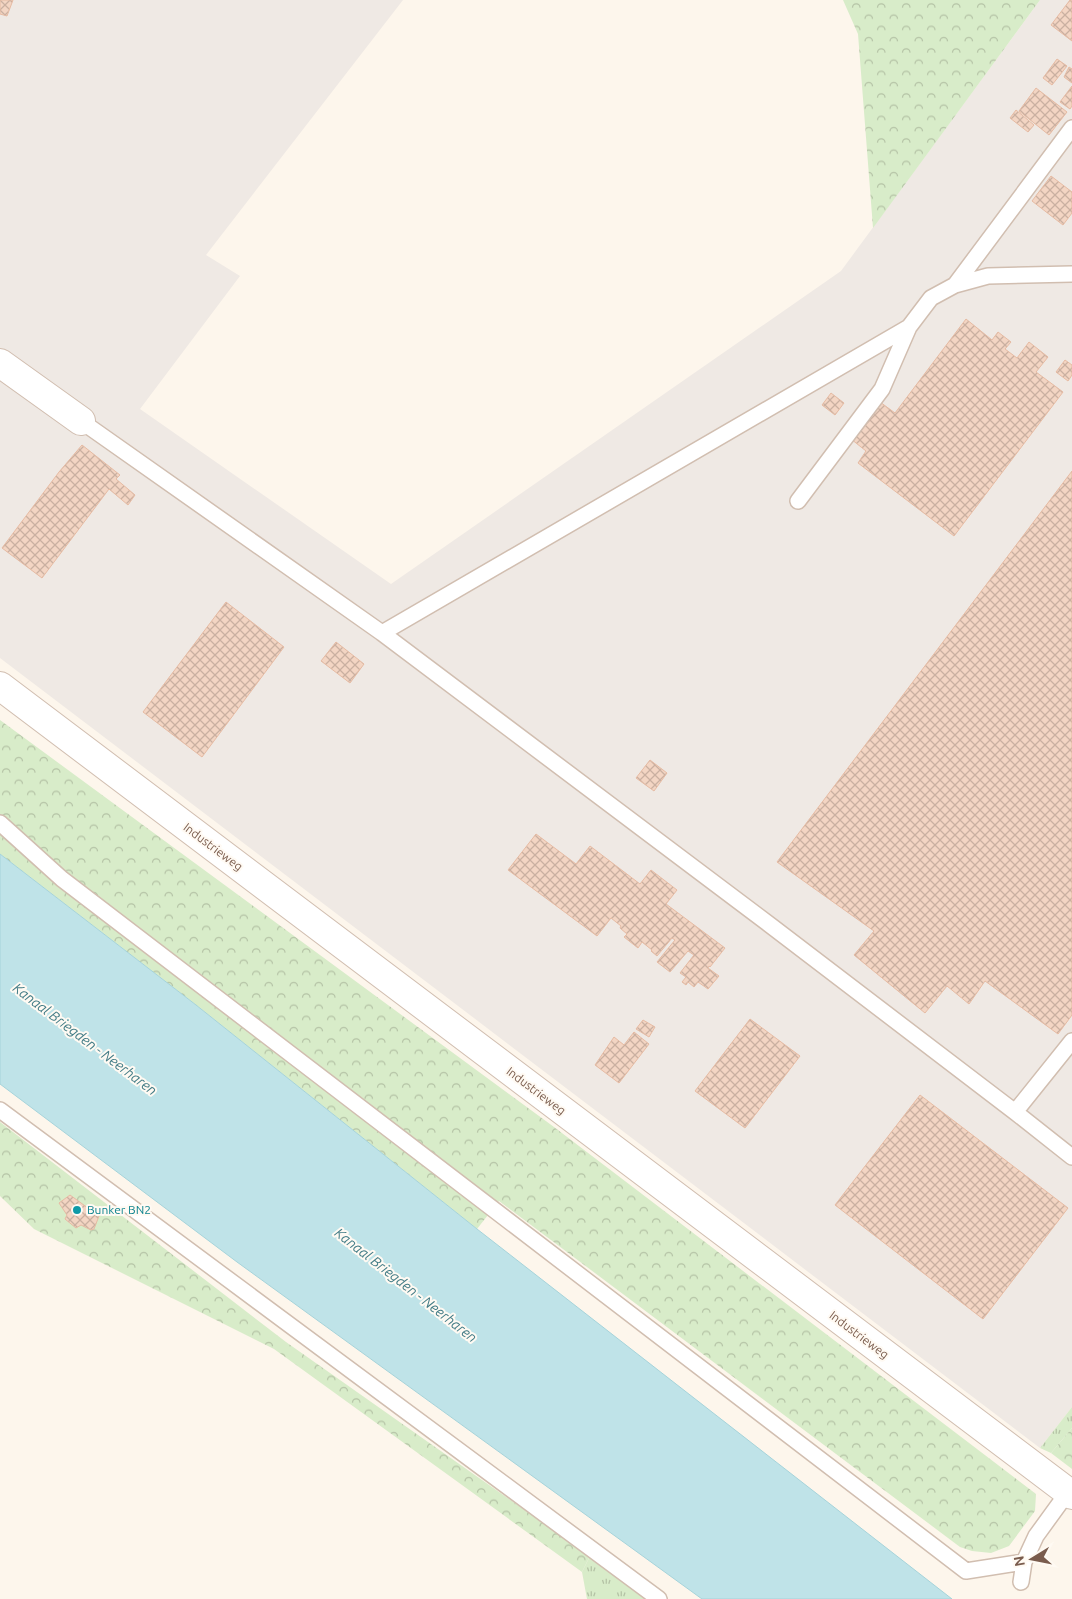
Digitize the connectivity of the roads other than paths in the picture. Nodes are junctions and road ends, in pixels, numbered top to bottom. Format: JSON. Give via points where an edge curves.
{"nodes":[{"id":1,"x":1072,"y":128,"type":"edge"},
{"id":2,"x":1072,"y":274,"type":"edge"},
{"id":3,"x":955,"y":286,"type":"junction"},
{"id":4,"x":909,"y":327,"type":"junction"},
{"id":5,"x":0,"y":363,"type":"edge"},
{"id":6,"x":81,"y":421,"type":"joint"},
{"id":7,"x":798,"y":501,"type":"dead end"},
{"id":8,"x":382,"y":633,"type":"junction"},
{"id":9,"x":0,"y":686,"type":"edge"},
{"id":10,"x":0,"y":824,"type":"edge"},
{"id":11,"x":1072,"y":1041,"type":"edge"},
{"id":12,"x":0,"y":1110,"type":"edge"},
{"id":13,"x":1015,"y":1112,"type":"junction"},
{"id":14,"x":1072,"y":1158,"type":"edge"},
{"id":15,"x":1070,"y":1494,"type":"edge"},
{"id":16,"x":1024,"y":1562,"type":"junction"},
{"id":17,"x":1021,"y":1582,"type":"dead end"},
{"id":18,"x":659,"y":1599,"type":"edge"}],
"edges":[{"from":1,"to":3,"type":"lane"},
{"from":2,"to":3,"type":"lane","via":[[988,276]]},
{"from":3,"to":4,"type":"lane","via":[[931,298]]},
{"from":4,"to":7,"type":"lane","via":[[882,389]]},
{"from":4,"to":8,"type":"lane"},
{"from":5,"to":6,"type":"street"},
{"from":6,"to":8,"type":"lane"},
{"from":8,"to":13,"type":"lane"},
{"from":9,"to":15,"type":"street","name":"Industrieweg"},
{"from":10,"to":16,"type":"lane","via":[[62,879],[966,1571]]},
{"from":11,"to":13,"type":"lane"},
{"from":12,"to":18,"type":"lane"},
{"from":13,"to":14,"type":"lane"},
{"from":15,"to":16,"type":"lane","via":[[1036,1536]]},
{"from":16,"to":17,"type":"lane"}]}
